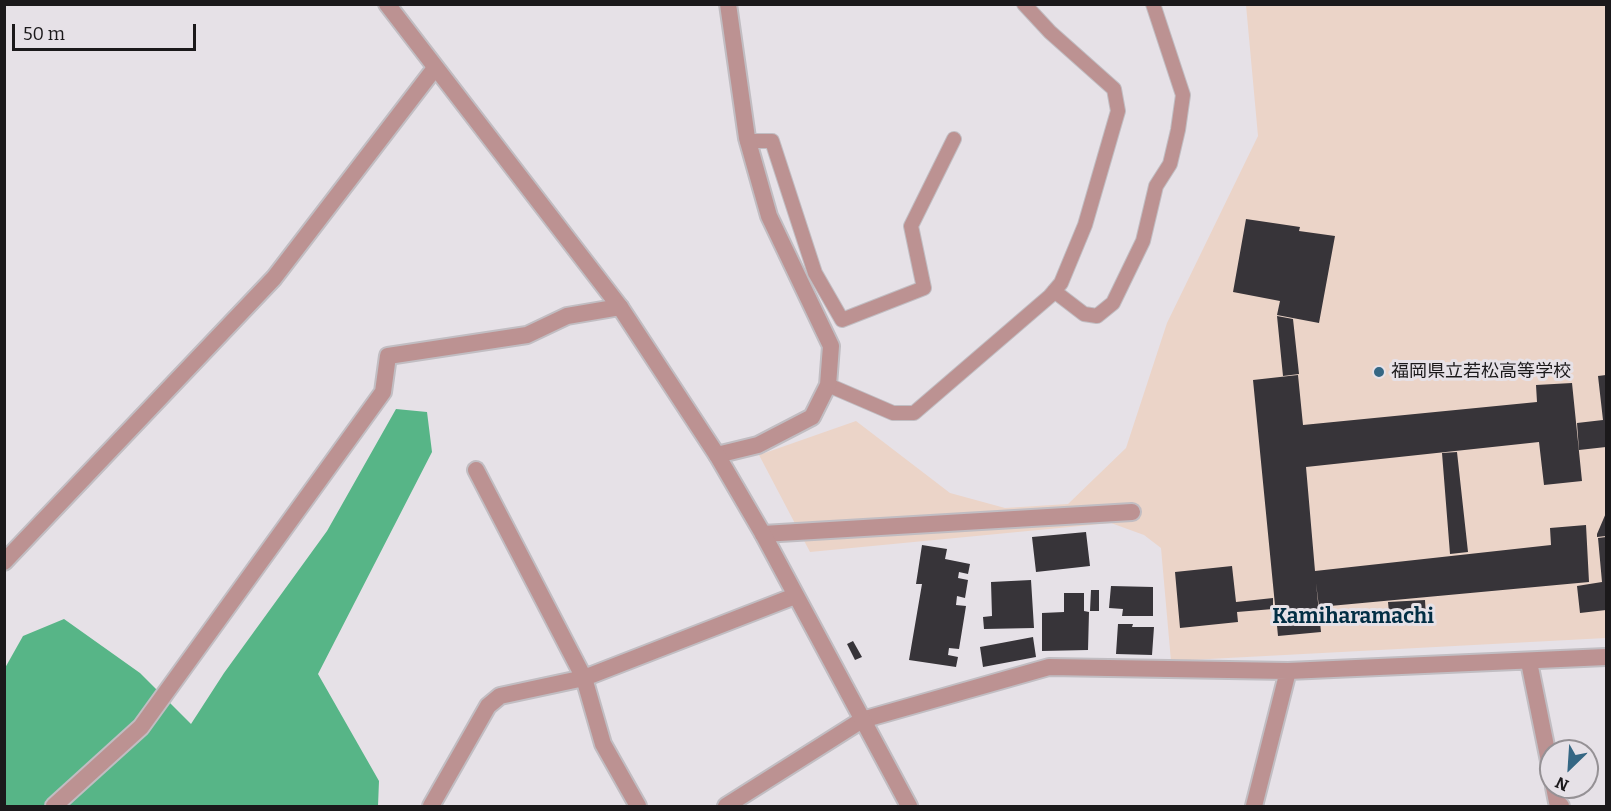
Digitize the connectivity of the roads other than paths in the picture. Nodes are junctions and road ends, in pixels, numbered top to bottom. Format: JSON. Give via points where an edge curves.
{"nodes":[{"id":1,"x":387,"y":4,"type":"edge"},
{"id":2,"x":728,"y":4,"type":"edge"},
{"id":3,"x":1024,"y":4,"type":"edge"},
{"id":4,"x":1153,"y":4,"type":"edge"},
{"id":5,"x":435,"y":68,"type":"junction"},
{"id":6,"x":954,"y":139,"type":"dead end"},
{"id":7,"x":747,"y":141,"type":"junction"},
{"id":8,"x":1054,"y":291,"type":"junction"},
{"id":9,"x":620,"y":307,"type":"junction"},
{"id":10,"x":828,"y":385,"type":"junction"},
{"id":11,"x":717,"y":455,"type":"junction"},
{"id":12,"x":476,"y":470,"type":"dead end"},
{"id":13,"x":1132,"y":512,"type":"dead end"},
{"id":14,"x":764,"y":534,"type":"junction"},
{"id":15,"x":4,"y":562,"type":"edge"},
{"id":16,"x":795,"y":596,"type":"junction"},
{"id":17,"x":1606,"y":657,"type":"edge"},
{"id":18,"x":1529,"y":662,"type":"junction"},
{"id":19,"x":1288,"y":670,"type":"junction"},
{"id":20,"x":584,"y":678,"type":"junction"},
{"id":21,"x":862,"y":720,"type":"junction"},
{"id":22,"x":1545,"y":739,"type":"edge"},
{"id":23,"x":54,"y":807,"type":"edge"},
{"id":24,"x":431,"y":807,"type":"edge"},
{"id":25,"x":638,"y":807,"type":"edge"},
{"id":26,"x":726,"y":807,"type":"edge"},
{"id":27,"x":909,"y":807,"type":"edge"},
{"id":28,"x":1254,"y":807,"type":"edge"}],
"edges":[{"from":1,"to":5,"type":"street"},
{"from":2,"to":7,"type":"street"},
{"from":3,"to":8,"type":"lane","via":[[1114,89],[1118,111],[1085,225]]},
{"from":4,"to":8,"type":"lane","via":[[1183,96],[1170,164],[1156,186],[1143,241],[1113,303],[1097,316],[1084,314]]},
{"from":5,"to":9,"type":"street"},
{"from":5,"to":15,"type":"street","via":[[274,278]]},
{"from":6,"to":7,"type":"lane","via":[[911,226],[924,288],[842,320],[816,273],[772,141]]},
{"from":7,"to":10,"type":"street","via":[[769,216],[831,346]]},
{"from":8,"to":10,"type":"lane","via":[[914,413],[893,413]]},
{"from":9,"to":11,"type":"street"},
{"from":9,"to":23,"type":"street","via":[[567,316],[527,335],[388,356],[382,392],[141,727]]},
{"from":10,"to":11,"type":"street","via":[[812,417],[758,445]]},
{"from":11,"to":14,"type":"street"},
{"from":12,"to":20,"type":"street"},
{"from":13,"to":14,"type":"street"},
{"from":14,"to":16,"type":"street"},
{"from":16,"to":20,"type":"street"},
{"from":16,"to":21,"type":"street"},
{"from":17,"to":18,"type":"street"},
{"from":18,"to":19,"type":"street"},
{"from":18,"to":22,"type":"street"},
{"from":19,"to":21,"type":"street","via":[[1049,667]]},
{"from":19,"to":28,"type":"street"},
{"from":20,"to":24,"type":"street","via":[[500,696],[488,706]]},
{"from":20,"to":25,"type":"street","via":[[603,744]]},
{"from":21,"to":26,"type":"street"},
{"from":21,"to":27,"type":"street"}]}
